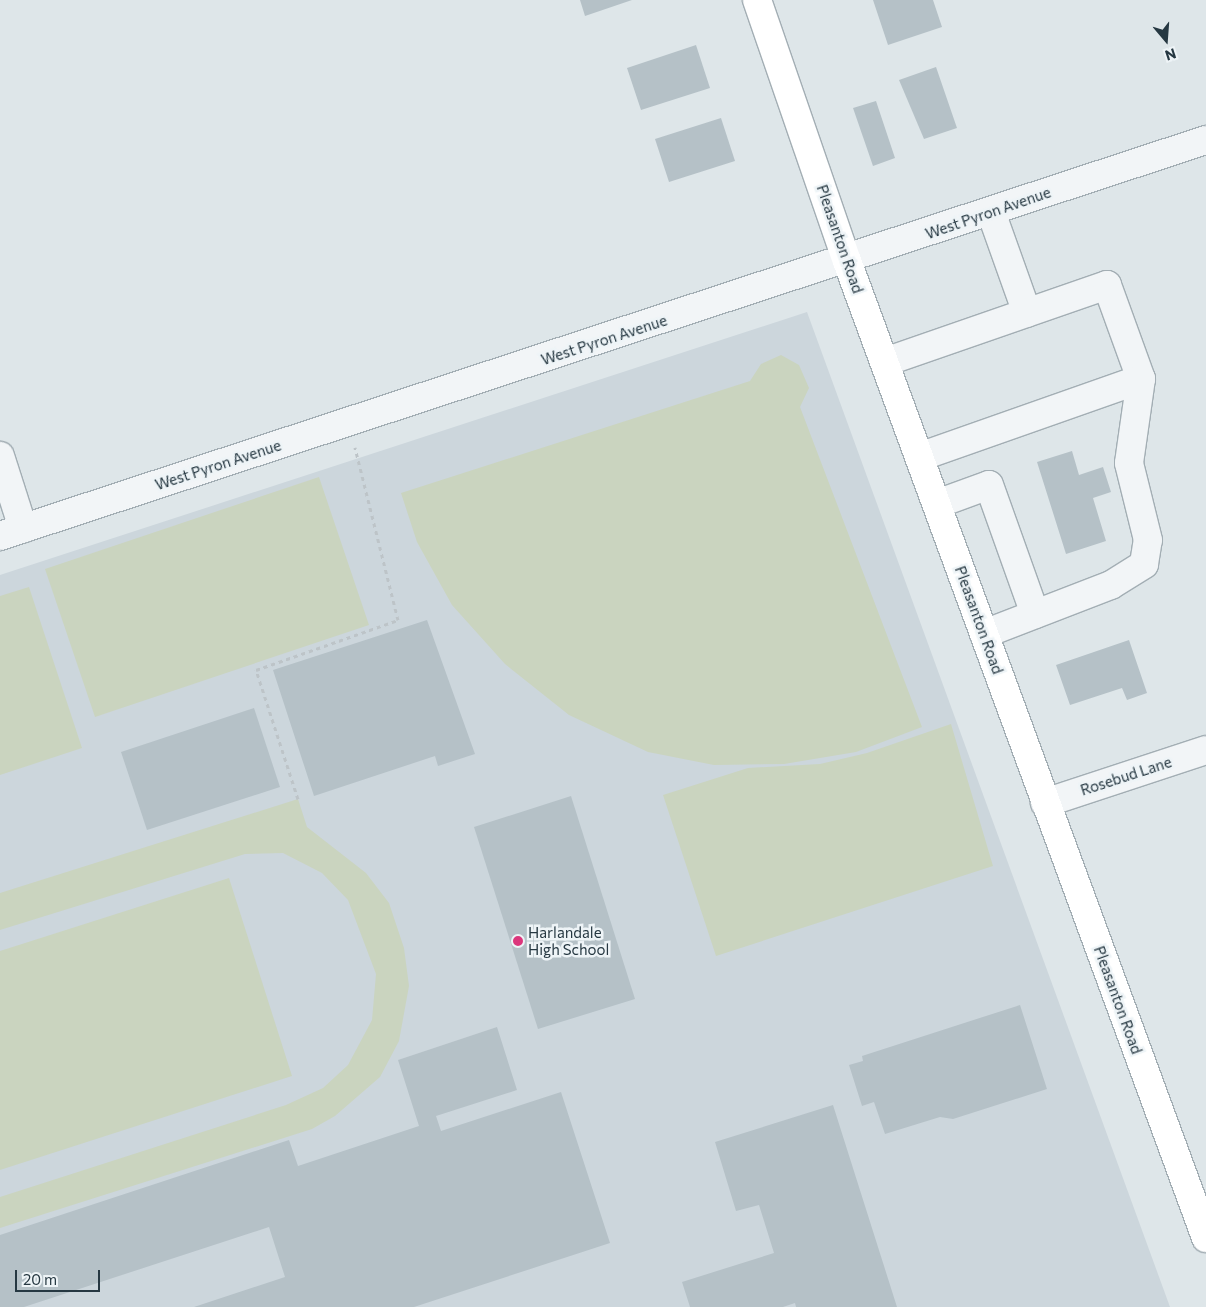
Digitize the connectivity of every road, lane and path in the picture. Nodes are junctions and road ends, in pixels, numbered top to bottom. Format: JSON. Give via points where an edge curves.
{"nodes":[{"id":1,"x":757,"y":0,"type":"edge"},
{"id":2,"x":1206,"y":140,"type":"edge"},
{"id":3,"x":991,"y":212,"type":"junction"},
{"id":4,"x":847,"y":260,"type":"junction"},
{"id":5,"x":1027,"y":313,"type":"junction"},
{"id":6,"x":885,"y":362,"type":"junction"},
{"id":7,"x":1141,"y":379,"type":"junction"},
{"id":8,"x":349,"y":422,"type":"junction"},
{"id":9,"x":0,"y":456,"type":"edge"},
{"id":10,"x":919,"y":457,"type":"junction"},
{"id":11,"x":937,"y":504,"type":"junction"},
{"id":12,"x":12,"y":532,"type":"edge"},
{"id":13,"x":1035,"y":614,"type":"junction"},
{"id":14,"x":984,"y":634,"type":"junction"},
{"id":15,"x":1206,"y":750,"type":"edge"},
{"id":16,"x":298,"y":798,"type":"dead end"},
{"id":17,"x":1045,"y":803,"type":"junction"},
{"id":18,"x":1206,"y":1238,"type":"edge"}],
"edges":[{"from":1,"to":4,"type":"main road","name":"Pleasanton Road"},
{"from":2,"to":3,"type":"street","name":"West Pyron Avenue"},
{"from":3,"to":4,"type":"street","name":"West Pyron Avenue"},
{"from":3,"to":5,"type":"street"},
{"from":4,"to":6,"type":"main road","name":"Pleasanton Road"},
{"from":4,"to":8,"type":"street","name":"West Pyron Avenue"},
{"from":5,"to":6,"type":"street"},
{"from":5,"to":7,"type":"street","via":[[1107,285]]},
{"from":6,"to":10,"type":"main road","name":"Pleasanton Road"},
{"from":7,"to":10,"type":"street"},
{"from":7,"to":13,"type":"street","via":[[1129,463],[1148,540],[1144,564],[1112,585]]},
{"from":8,"to":12,"type":"street","name":"West Pyron Avenue"},
{"from":8,"to":16,"type":"path","via":[[398,620],[256,670]]},
{"from":9,"to":12,"type":"street"},
{"from":10,"to":11,"type":"main road","name":"Pleasanton Road"},
{"from":11,"to":13,"type":"street","via":[[989,485]]},
{"from":11,"to":14,"type":"main road","name":"Pleasanton Road"},
{"from":13,"to":14,"type":"street"},
{"from":14,"to":17,"type":"main road","name":"Pleasanton Road"},
{"from":15,"to":17,"type":"street","name":"Rosebud Lane"},
{"from":17,"to":18,"type":"main road","name":"Pleasanton Road"}]}
